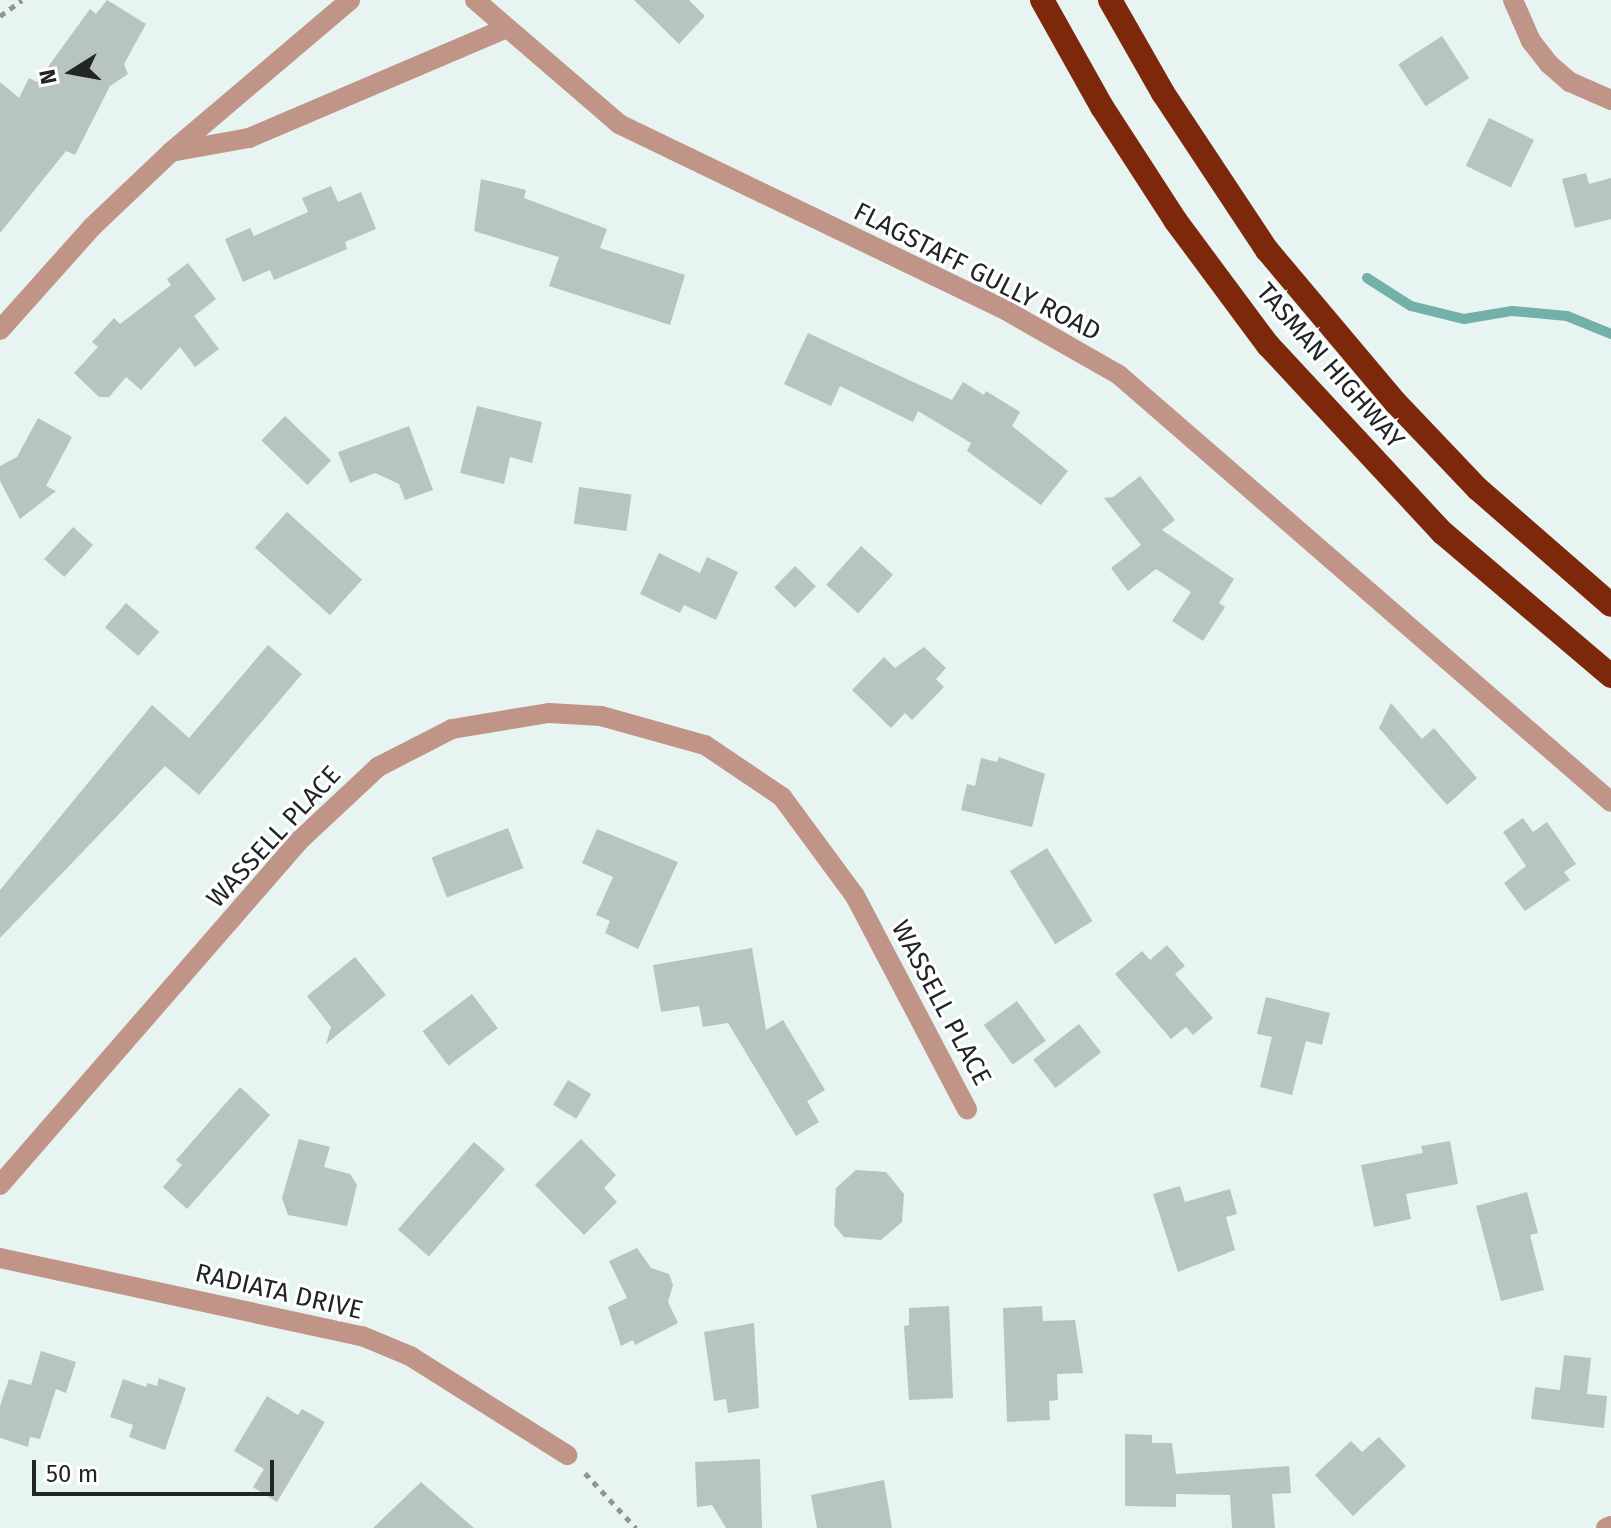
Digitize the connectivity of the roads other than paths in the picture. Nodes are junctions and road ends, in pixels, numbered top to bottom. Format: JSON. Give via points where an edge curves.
{"nodes":[{"id":1,"x":350,"y":0,"type":"edge"},
{"id":2,"x":475,"y":0,"type":"edge"},
{"id":3,"x":1042,"y":0,"type":"edge"},
{"id":4,"x":1110,"y":0,"type":"edge"},
{"id":5,"x":1513,"y":0,"type":"edge"},
{"id":6,"x":504,"y":29,"type":"junction"},
{"id":7,"x":1611,"y":100,"type":"edge"},
{"id":8,"x":171,"y":152,"type":"junction"},
{"id":9,"x":0,"y":330,"type":"edge"},
{"id":10,"x":1611,"y":605,"type":"edge"},
{"id":11,"x":1611,"y":676,"type":"edge"},
{"id":12,"x":1611,"y":802,"type":"edge"},
{"id":13,"x":967,"y":1109,"type":"dead end"},
{"id":14,"x":0,"y":1185,"type":"edge"},
{"id":15,"x":0,"y":1258,"type":"edge"},
{"id":16,"x":567,"y":1455,"type":"road end"}],
"edges":[{"from":1,"to":8,"type":"street"},
{"from":2,"to":6,"type":"street","name":"FLAGSTAFF GULLY ROAD"},
{"from":3,"to":11,"type":"highway","name":"TASMAN HIGHWAY","via":[[1150,182],[1268,345],[1443,533]]},
{"from":4,"to":10,"type":"highway","name":"TASMAN HIGHWAY","via":[[1163,93],[1267,250],[1396,403],[1478,489]]},
{"from":5,"to":7,"type":"street","via":[[1531,41],[1549,64],[1570,82]]},
{"from":6,"to":8,"type":"street","via":[[379,78],[249,138]]},
{"from":6,"to":12,"type":"street","name":"FLAGSTAFF GULLY ROAD","via":[[599,110],[650,142],[1000,307],[1119,375]]},
{"from":8,"to":9,"type":"street","via":[[92,227]]},
{"from":13,"to":14,"type":"street","name":"WASSELL PLACE","via":[[855,896],[782,797],[705,745],[601,716],[549,713],[452,729],[378,767],[300,840]]},
{"from":15,"to":16,"type":"street","name":"RADIATA DRIVE","via":[[362,1336],[421,1363]]}]}
